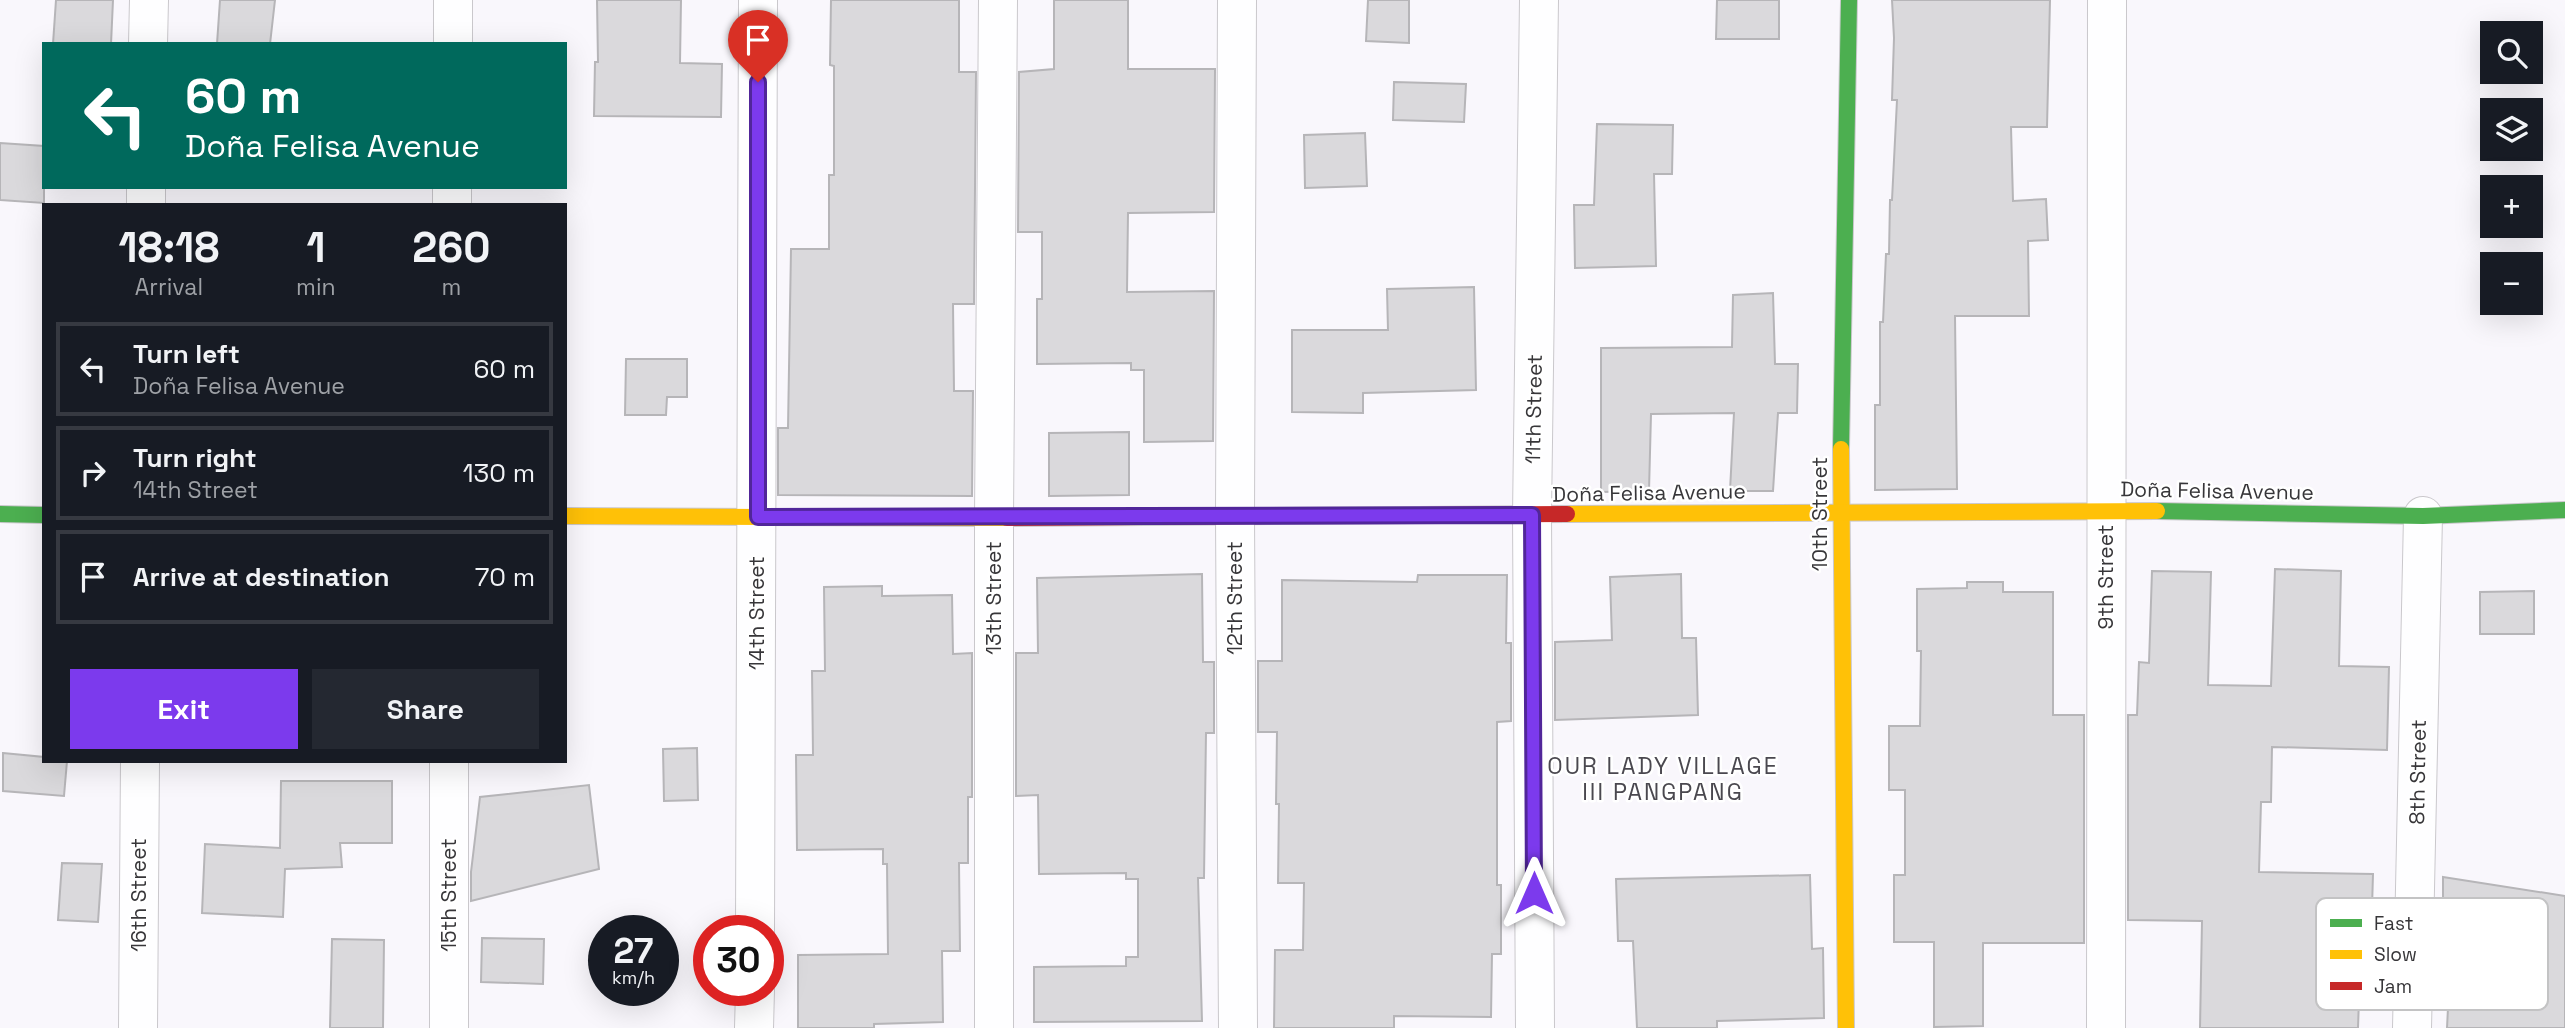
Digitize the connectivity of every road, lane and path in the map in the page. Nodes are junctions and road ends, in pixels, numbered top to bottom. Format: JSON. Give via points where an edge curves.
{"nodes":[{"id":1,"x":149,"y":0,"type":"edge"},
{"id":2,"x":453,"y":0,"type":"edge"},
{"id":3,"x":758,"y":0,"type":"edge"},
{"id":4,"x":998,"y":0,"type":"edge"},
{"id":5,"x":1237,"y":0,"type":"edge"},
{"id":6,"x":1539,"y":0,"type":"edge"},
{"id":7,"x":1849,"y":0,"type":"edge"},
{"id":8,"x":2107,"y":0,"type":"edge"},
{"id":9,"x":148,"y":42,"type":"edge"},
{"id":10,"x":453,"y":42,"type":"edge"},
{"id":11,"x":2106,"y":510,"type":"junction"},
{"id":12,"x":2565,"y":510,"type":"edge"},
{"id":13,"x":1840,"y":512,"type":"junction"},
{"id":14,"x":0,"y":514,"type":"edge"},
{"id":15,"x":42,"y":515,"type":"edge"},
{"id":16,"x":1532,"y":515,"type":"junction"},
{"id":17,"x":567,"y":516,"type":"edge"},
{"id":18,"x":1234,"y":516,"type":"junction"},
{"id":19,"x":2423,"y":516,"type":"junction"},
{"id":20,"x":758,"y":517,"type":"junction"},
{"id":21,"x":994,"y":518,"type":"junction"},
{"id":22,"x":140,"y":763,"type":"edge"},
{"id":23,"x":449,"y":763,"type":"edge"},
{"id":24,"x":2415,"y":898,"type":"edge"},
{"id":25,"x":755,"y":915,"type":"edge"},
{"id":26,"x":755,"y":1006,"type":"edge"},
{"id":27,"x":2412,"y":1010,"type":"edge"},
{"id":28,"x":138,"y":1028,"type":"edge"},
{"id":29,"x":449,"y":1028,"type":"edge"},
{"id":30,"x":754,"y":1028,"type":"edge"},
{"id":31,"x":994,"y":1028,"type":"edge"},
{"id":32,"x":1238,"y":1028,"type":"edge"},
{"id":33,"x":1535,"y":1028,"type":"edge"},
{"id":34,"x":1846,"y":1028,"type":"edge"},
{"id":35,"x":2106,"y":1028,"type":"edge"},
{"id":36,"x":2412,"y":1028,"type":"edge"}],
"edges":[{"from":1,"to":9,"type":"street"},
{"from":2,"to":10,"type":"street"},
{"from":3,"to":20,"type":"street","name":"14th Street"},
{"from":4,"to":21,"type":"street","name":"13th Street"},
{"from":5,"to":18,"type":"street","name":"12th Street"},
{"from":6,"to":16,"type":"street","name":"11th Street"},
{"from":7,"to":13,"type":"street","name":"10th Street"},
{"from":8,"to":11,"type":"street","name":"9th Street"},
{"from":11,"to":13,"type":"street","name":"Doña Felisa Avenue"},
{"from":11,"to":19,"type":"street","name":"Doña Felisa Avenue"},
{"from":11,"to":35,"type":"street","name":"9th Street"},
{"from":12,"to":19,"type":"street","name":"Doña Felisa Avenue"},
{"from":13,"to":16,"type":"street","name":"Doña Felisa Avenue"},
{"from":13,"to":34,"type":"street","name":"10th Street"},
{"from":14,"to":15,"type":"street"},
{"from":16,"to":18,"type":"street","name":"Doña Felisa Avenue"},
{"from":16,"to":33,"type":"street","name":"11th Street"},
{"from":17,"to":20,"type":"street","name":"Doña Felisa Avenue"},
{"from":18,"to":21,"type":"street","name":"Doña Felisa Avenue"},
{"from":18,"to":32,"type":"street","name":"12th Street"},
{"from":19,"to":24,"type":"street","name":"8th Street"},
{"from":20,"to":21,"type":"street","name":"Doña Felisa Avenue"},
{"from":20,"to":25,"type":"street","name":"14th Street"},
{"from":21,"to":31,"type":"street","name":"13th Street"},
{"from":22,"to":28,"type":"street","name":"16th Street"},
{"from":23,"to":29,"type":"street","name":"15th Street"},
{"from":26,"to":30,"type":"street"},
{"from":27,"to":36,"type":"street","name":"8th Street"}]}
